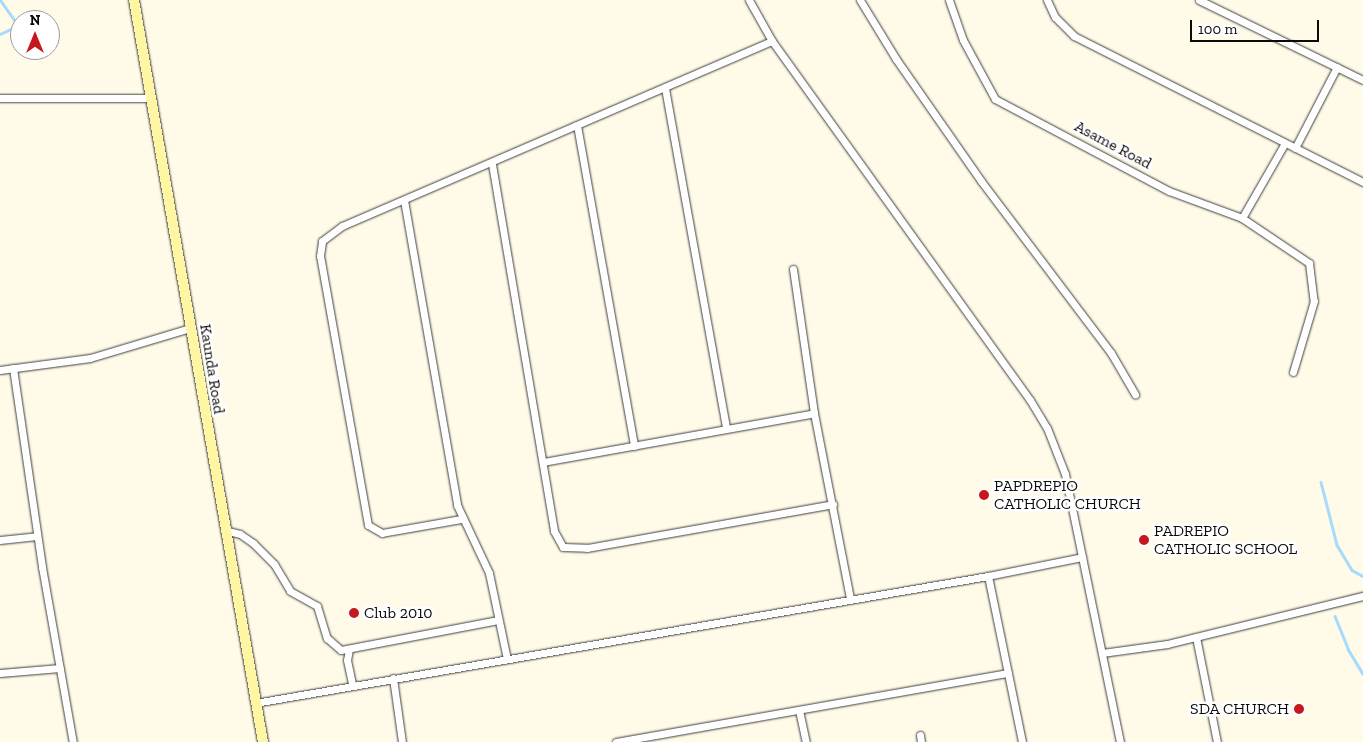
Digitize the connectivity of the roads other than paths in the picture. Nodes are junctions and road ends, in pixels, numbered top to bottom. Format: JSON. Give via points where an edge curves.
{"nodes":[{"id":1,"x":134,"y":0,"type":"edge"},
{"id":2,"x":749,"y":0,"type":"edge"},
{"id":3,"x":860,"y":0,"type":"edge"},
{"id":4,"x":949,"y":0,"type":"edge"},
{"id":5,"x":1047,"y":0,"type":"edge"},
{"id":6,"x":1199,"y":0,"type":"edge"},
{"id":7,"x":772,"y":41,"type":"junction"},
{"id":8,"x":1337,"y":67,"type":"junction"},
{"id":9,"x":1363,"y":80,"type":"edge"},
{"id":10,"x":665,"y":88,"type":"junction"},
{"id":11,"x":0,"y":98,"type":"edge"},
{"id":12,"x":150,"y":98,"type":"junction"},
{"id":13,"x":577,"y":125,"type":"junction"},
{"id":14,"x":1285,"y":143,"type":"junction"},
{"id":15,"x":1295,"y":148,"type":"junction"},
{"id":16,"x":492,"y":164,"type":"junction"},
{"id":17,"x":1363,"y":182,"type":"edge"},
{"id":18,"x":404,"y":200,"type":"junction"},
{"id":19,"x":1242,"y":218,"type":"junction"},
{"id":20,"x":793,"y":269,"type":"dead end"},
{"id":21,"x":190,"y":328,"type":"junction"},
{"id":22,"x":13,"y":368,"type":"junction"},
{"id":23,"x":0,"y":370,"type":"edge"},
{"id":24,"x":1293,"y":372,"type":"dead end"},
{"id":25,"x":1135,"y":394,"type":"dead end"},
{"id":26,"x":814,"y":413,"type":"junction"},
{"id":27,"x":726,"y":427,"type":"junction"},
{"id":28,"x":634,"y":446,"type":"junction"},
{"id":29,"x":543,"y":462,"type":"junction"},
{"id":30,"x":833,"y":504,"type":"junction"},
{"id":31,"x":461,"y":519,"type":"junction"},
{"id":32,"x":224,"y":530,"type":"junction"},
{"id":33,"x":37,"y":536,"type":"junction"},
{"id":34,"x":0,"y":540,"type":"edge"},
{"id":35,"x":1082,"y":557,"type":"junction"},
{"id":36,"x":988,"y":576,"type":"junction"},
{"id":37,"x":1363,"y":596,"type":"edge"},
{"id":38,"x":850,"y":598,"type":"junction"},
{"id":39,"x":498,"y":620,"type":"junction"},
{"id":40,"x":1196,"y":637,"type":"junction"},
{"id":41,"x":350,"y":649,"type":"junction"},
{"id":42,"x":1102,"y":653,"type":"junction"},
{"id":43,"x":507,"y":659,"type":"junction"},
{"id":44,"x":60,"y":668,"type":"junction"},
{"id":45,"x":0,"y":673,"type":"edge"},
{"id":46,"x":1008,"y":673,"type":"junction"},
{"id":47,"x":393,"y":678,"type":"junction"},
{"id":48,"x":352,"y":684,"type":"junction"},
{"id":49,"x":255,"y":704,"type":"junction"},
{"id":50,"x":799,"y":710,"type":"junction"},
{"id":51,"x":73,"y":742,"type":"edge"},
{"id":52,"x":263,"y":742,"type":"edge"},
{"id":53,"x":402,"y":742,"type":"edge"},
{"id":54,"x":616,"y":742,"type":"edge"},
{"id":55,"x":806,"y":742,"type":"edge"},
{"id":56,"x":1022,"y":742,"type":"edge"},
{"id":57,"x":1120,"y":742,"type":"edge"},
{"id":58,"x":1218,"y":742,"type":"edge"}],
"edges":[{"from":1,"to":12,"type":"main road","name":"Kaunda Road"},
{"from":2,"to":7,"type":"street"},
{"from":3,"to":25,"type":"street","via":[[896,59],[981,181],[1111,353]]},
{"from":4,"to":19,"type":"street","name":"Asame Road","via":[[963,40],[995,98],[1169,191]]},
{"from":5,"to":14,"type":"street","via":[[1056,17],[1074,36]]},
{"from":6,"to":8,"type":"street"},
{"from":7,"to":10,"type":"street"},
{"from":7,"to":35,"type":"street","via":[[1030,400],[1061,459]]},
{"from":8,"to":9,"type":"street"},
{"from":8,"to":15,"type":"street"},
{"from":10,"to":13,"type":"street"},
{"from":10,"to":27,"type":"street"},
{"from":11,"to":12,"type":"street"},
{"from":12,"to":21,"type":"main road","name":"Kaunda Road"},
{"from":13,"to":16,"type":"street"},
{"from":13,"to":28,"type":"street"},
{"from":14,"to":15,"type":"street"},
{"from":14,"to":19,"type":"street"},
{"from":15,"to":17,"type":"street"},
{"from":16,"to":18,"type":"street"},
{"from":16,"to":29,"type":"street"},
{"from":18,"to":31,"type":"street"},
{"from":18,"to":31,"type":"street","via":[[342,226],[329,234],[320,246],[349,429],[365,517],[374,530],[382,533]]},
{"from":19,"to":24,"type":"street","name":"Asame Road","via":[[1309,263],[1314,301]]},
{"from":20,"to":26,"type":"street"},
{"from":21,"to":22,"type":"street","via":[[90,358]]},
{"from":21,"to":32,"type":"main road","name":"Kaunda Road"},
{"from":22,"to":23,"type":"street"},
{"from":22,"to":33,"type":"street"},
{"from":26,"to":27,"type":"street"},
{"from":26,"to":30,"type":"street"},
{"from":27,"to":28,"type":"street"},
{"from":28,"to":29,"type":"street"},
{"from":29,"to":30,"type":"street","via":[[557,540],[563,547],[574,550]]},
{"from":30,"to":38,"type":"street"},
{"from":31,"to":39,"type":"street","via":[[489,573]]},
{"from":32,"to":41,"type":"street","via":[[240,534],[253,543],[274,564],[290,591],[317,606],[327,638],[333,645],[341,650]]},
{"from":32,"to":49,"type":"main road","name":"Kaunda Road"},
{"from":33,"to":34,"type":"street"},
{"from":33,"to":44,"type":"street"},
{"from":35,"to":36,"type":"street"},
{"from":35,"to":42,"type":"street"},
{"from":36,"to":38,"type":"street"},
{"from":36,"to":46,"type":"street"},
{"from":37,"to":40,"type":"street"},
{"from":38,"to":43,"type":"street"},
{"from":39,"to":41,"type":"street"},
{"from":39,"to":43,"type":"street"},
{"from":40,"to":42,"type":"street"},
{"from":40,"to":58,"type":"street"},
{"from":41,"to":48,"type":"street","via":[[347,660]]},
{"from":42,"to":57,"type":"street"},
{"from":43,"to":47,"type":"street"},
{"from":44,"to":45,"type":"street"},
{"from":44,"to":51,"type":"street"},
{"from":46,"to":50,"type":"street"},
{"from":46,"to":56,"type":"street"},
{"from":47,"to":48,"type":"street"},
{"from":47,"to":53,"type":"street"},
{"from":48,"to":49,"type":"street"},
{"from":49,"to":52,"type":"main road","name":"Kaunda Road"},
{"from":50,"to":54,"type":"street"},
{"from":50,"to":55,"type":"street"}]}
